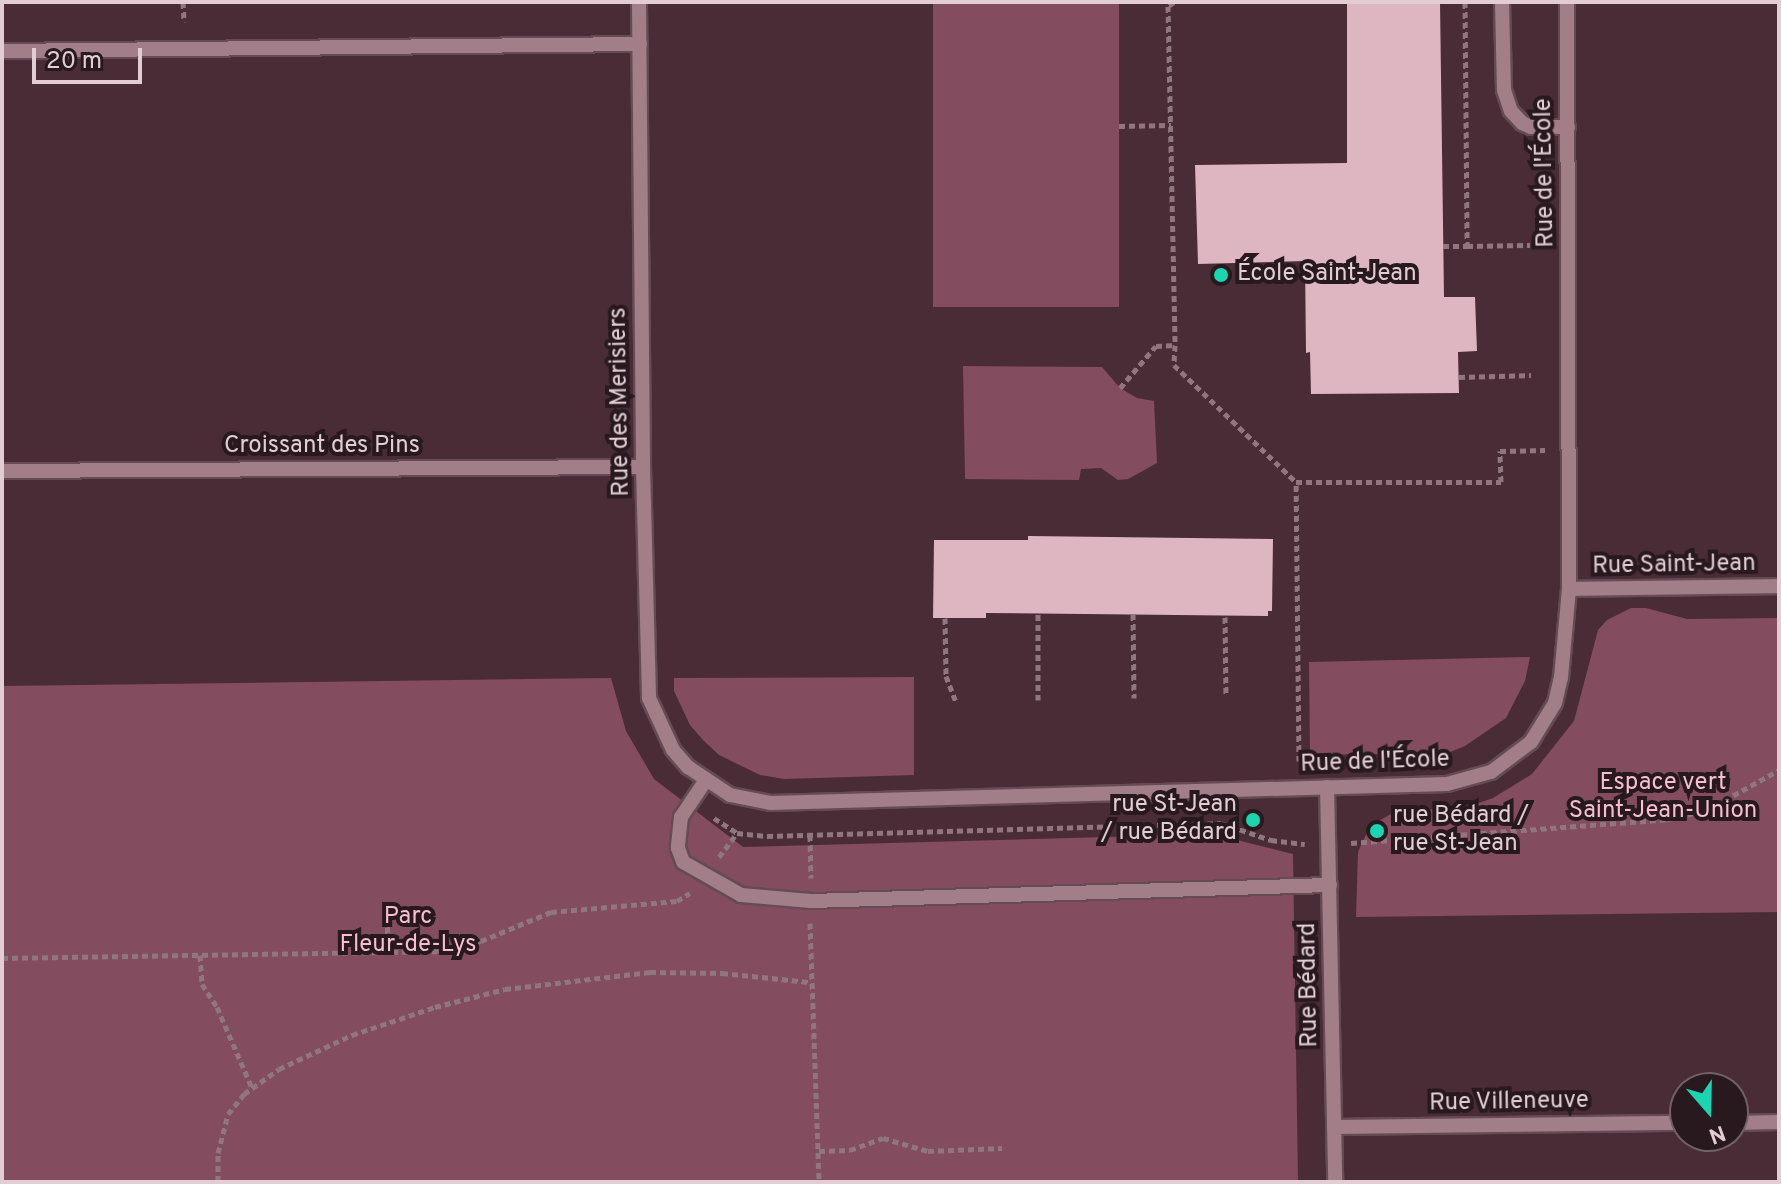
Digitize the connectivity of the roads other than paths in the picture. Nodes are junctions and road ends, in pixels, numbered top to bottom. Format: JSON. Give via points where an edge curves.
{"nodes":[{"id":1,"x":639,"y":2,"type":"edge"},
{"id":2,"x":1502,"y":2,"type":"edge"},
{"id":3,"x":1567,"y":2,"type":"edge"},
{"id":4,"x":640,"y":44,"type":"junction"},
{"id":5,"x":2,"y":51,"type":"edge"},
{"id":6,"x":1568,"y":127,"type":"junction"},
{"id":7,"x":643,"y":467,"type":"junction"},
{"id":8,"x":2,"y":471,"type":"edge"},
{"id":9,"x":1779,"y":586,"type":"edge"},
{"id":10,"x":1569,"y":589,"type":"junction"},
{"id":11,"x":706,"y":780,"type":"junction"},
{"id":12,"x":1327,"y":787,"type":"junction"},
{"id":13,"x":1330,"y":885,"type":"junction"},
{"id":14,"x":1779,"y":1122,"type":"edge"},
{"id":15,"x":1669,"y":1123,"type":"edge"},
{"id":16,"x":1749,"y":1123,"type":"edge"},
{"id":17,"x":1334,"y":1127,"type":"junction"},
{"id":18,"x":1335,"y":1182,"type":"edge"}],
"edges":[{"from":1,"to":4,"type":"street","name":"Rue des Merisiers"},
{"from":2,"to":6,"type":"street","via":[[1504,90],[1511,111],[1531,127]]},
{"from":3,"to":6,"type":"street","name":"Rue de l'École"},
{"from":4,"to":5,"type":"street"},
{"from":4,"to":7,"type":"street","name":"Rue des Merisiers"},
{"from":6,"to":10,"type":"street","name":"Rue de l'École"},
{"from":7,"to":8,"type":"street","name":"Croissant des Pins"},
{"from":7,"to":11,"type":"street","name":"Rue des Merisiers","via":[[649,698],[673,750]]},
{"from":9,"to":10,"type":"street","name":"Rue Saint-Jean"},
{"from":10,"to":12,"type":"street","name":"Rue de l'École","via":[[1555,703],[1531,742],[1511,759],[1468,781]]},
{"from":11,"to":12,"type":"street","name":"Rue de l'École","via":[[730,795],[771,803]]},
{"from":11,"to":13,"type":"street","via":[[677,831],[683,862],[741,895],[764,899]]},
{"from":12,"to":13,"type":"street","name":"Rue Bédard"},
{"from":13,"to":17,"type":"street","name":"Rue Bédard"},
{"from":14,"to":16,"type":"street"},
{"from":15,"to":17,"type":"street","name":"Rue Villeneuve"},
{"from":17,"to":18,"type":"street","name":"Rue Bédard"}]}
